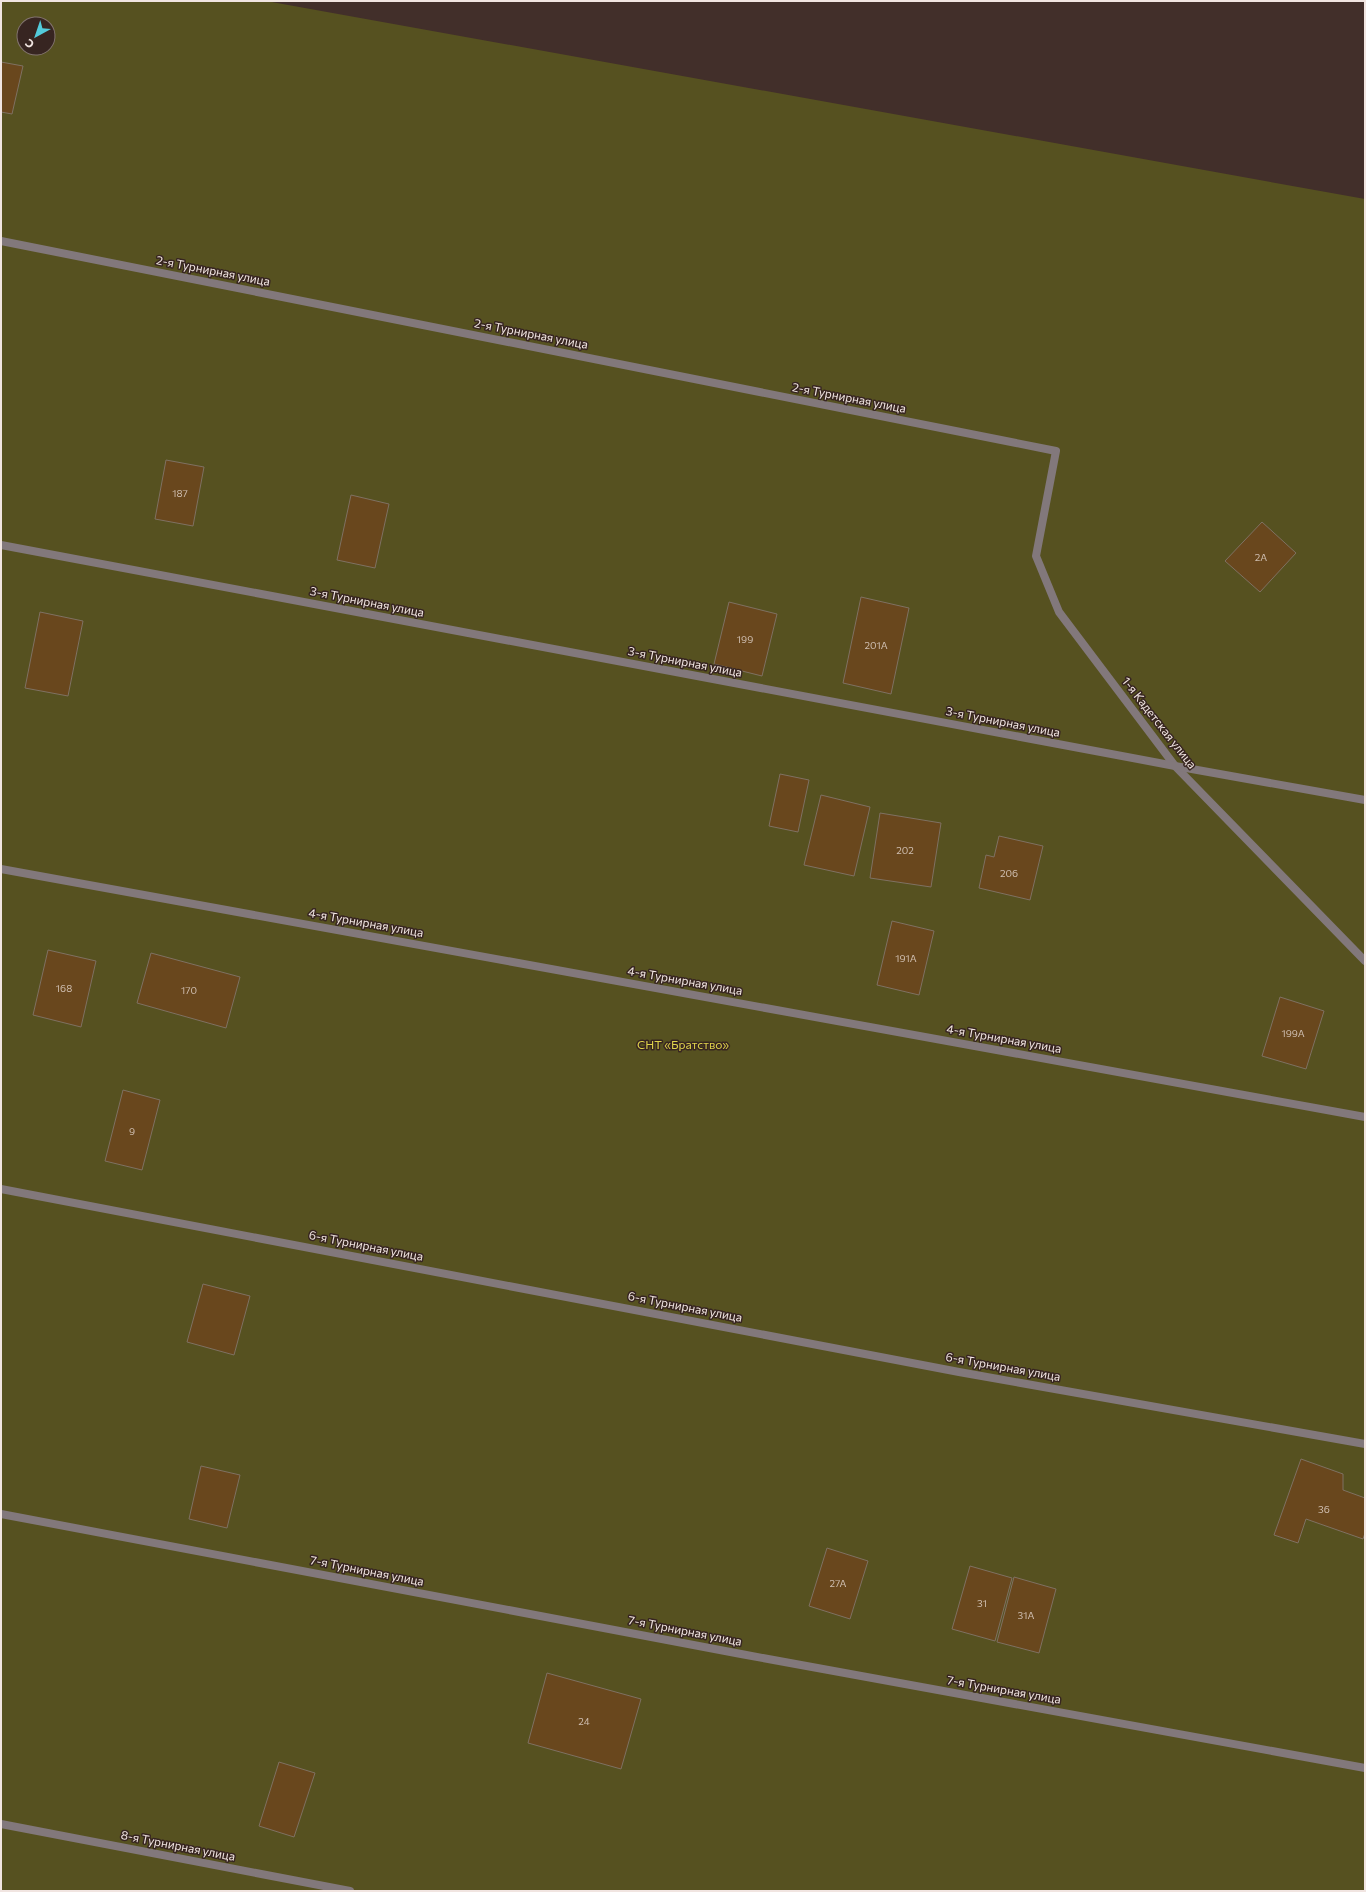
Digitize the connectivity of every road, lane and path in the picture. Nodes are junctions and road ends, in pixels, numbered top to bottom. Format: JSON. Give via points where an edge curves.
{"nodes":[{"id":1,"x":1,"y":241,"type":"edge"},
{"id":2,"x":1056,"y":451,"type":"joint"},
{"id":3,"x":1,"y":546,"type":"edge"},
{"id":4,"x":1175,"y":766,"type":"junction"},
{"id":5,"x":1365,"y":800,"type":"edge"},
{"id":6,"x":1,"y":869,"type":"edge"},
{"id":7,"x":1365,"y":961,"type":"edge"},
{"id":8,"x":1365,"y":1117,"type":"edge"},
{"id":9,"x":1,"y":1189,"type":"edge"},
{"id":10,"x":1365,"y":1444,"type":"edge"},
{"id":11,"x":1,"y":1514,"type":"edge"},
{"id":12,"x":1365,"y":1768,"type":"edge"},
{"id":13,"x":1,"y":1824,"type":"edge"},
{"id":14,"x":350,"y":1891,"type":"edge"}],
"edges":[{"from":1,"to":2,"type":"lane","name":"2-я Турнирная улица"},
{"from":2,"to":4,"type":"lane","name":"1-я Кадетская улица","via":[[1036,556],[1059,612]]},
{"from":3,"to":4,"type":"lane","name":"3-я Турнирная улица"},
{"from":4,"to":5,"type":"lane","name":"3-я Турнирная улица"},
{"from":4,"to":7,"type":"lane","name":"1-я Кадетская улица"},
{"from":6,"to":8,"type":"lane","name":"4-я Турнирная улица"},
{"from":9,"to":10,"type":"lane","name":"6-я Турнирная улица","via":[[959,1372]]},
{"from":11,"to":12,"type":"lane","name":"7-я Турнирная улица","via":[[741,1654]]},
{"from":13,"to":14,"type":"lane","name":"8-я Турнирная улица"}]}
